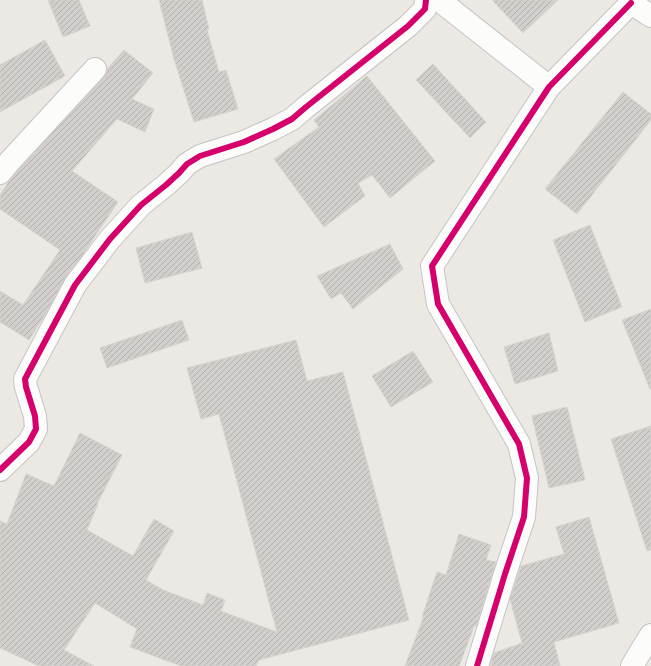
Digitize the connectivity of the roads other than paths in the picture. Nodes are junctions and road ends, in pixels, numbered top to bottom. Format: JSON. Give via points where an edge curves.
{"nodes":[{"id":1,"x":426,"y":0,"type":"edge"},
{"id":2,"x":439,"y":0,"type":"edge"},
{"id":3,"x":631,"y":2,"type":"edge"},
{"id":4,"x":651,"y":16,"type":"edge"},
{"id":5,"x":95,"y":68,"type":"dead end"},
{"id":6,"x":549,"y":87,"type":"junction"},
{"id":7,"x":0,"y":174,"type":"edge"},
{"id":8,"x":0,"y":470,"type":"edge"},
{"id":9,"x":651,"y":635,"type":"edge"},
{"id":10,"x":477,"y":666,"type":"edge"},
{"id":11,"x":632,"y":666,"type":"edge"}],
"edges":[{"from":1,"to":8,"type":"street","via":[[425,9],[408,26],[292,119],[250,140],[200,156],[187,164],[166,186],[141,205],[110,238],[75,285],[25,379],[36,416],[36,430],[29,442]]},
{"from":2,"to":6,"type":"street"},
{"from":3,"to":4,"type":"street"},
{"from":3,"to":6,"type":"street"},
{"from":5,"to":7,"type":"street"},
{"from":6,"to":10,"type":"street","via":[[432,266],[438,304],[519,444],[526,478],[524,517]]},
{"from":9,"to":11,"type":"street"}]}
